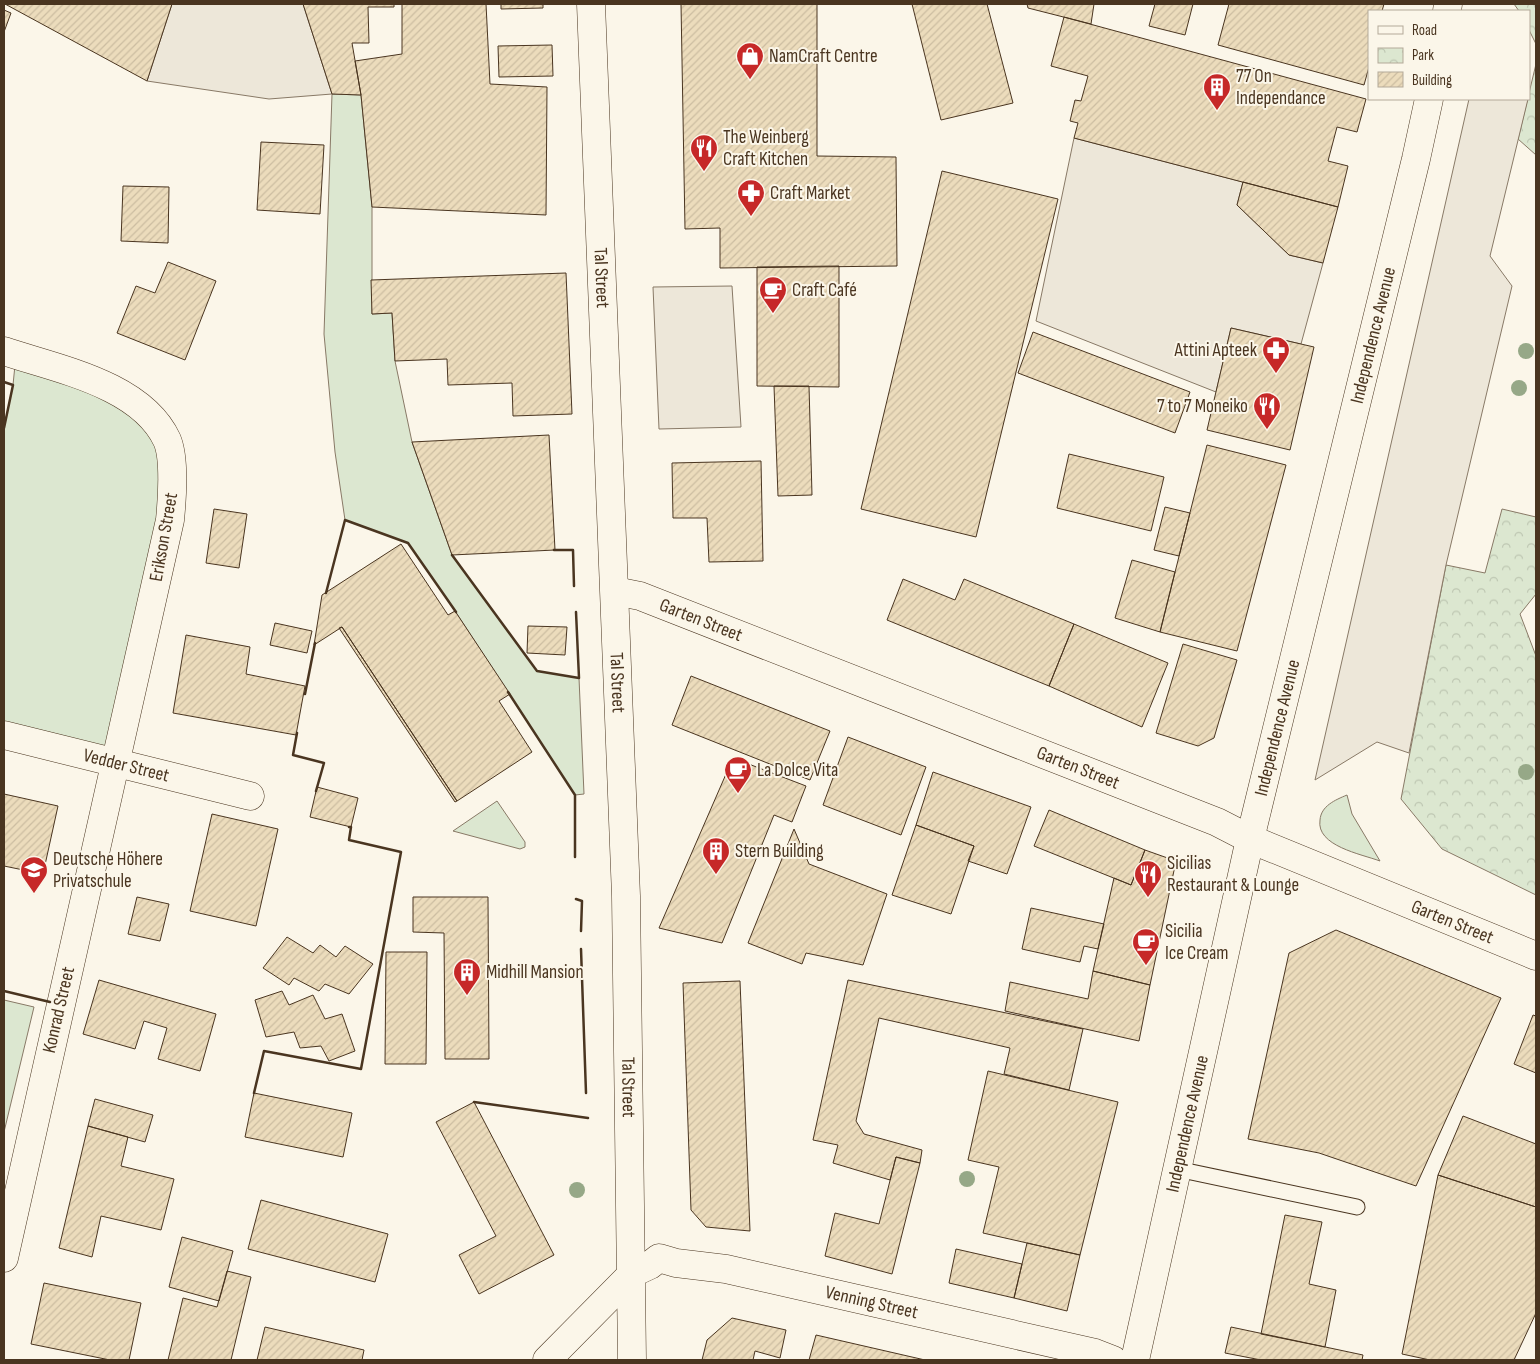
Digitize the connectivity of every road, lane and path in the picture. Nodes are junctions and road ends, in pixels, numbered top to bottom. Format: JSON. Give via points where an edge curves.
{"nodes":[{"id":1,"x":592,"y":4,"type":"edge"},
{"id":2,"x":1429,"y":100,"type":"edge"},
{"id":3,"x":4,"y":351,"type":"edge"},
{"id":4,"x":615,"y":591,"type":"junction"},
{"id":5,"x":4,"y":735,"type":"edge"},
{"id":6,"x":115,"y":762,"type":"junction"},
{"id":7,"x":250,"y":796,"type":"dead end"},
{"id":8,"x":1250,"y":839,"type":"junction"},
{"id":9,"x":1536,"y":956,"type":"edge"},
{"id":10,"x":1177,"y":1169,"type":"junction"},
{"id":11,"x":1357,"y":1207,"type":"dead end"},
{"id":12,"x":4,"y":1258,"type":"edge"},
{"id":13,"x":632,"y":1273,"type":"junction"},
{"id":14,"x":547,"y":1360,"type":"edge"},
{"id":15,"x":632,"y":1360,"type":"edge"},
{"id":16,"x":1113,"y":1360,"type":"edge"},
{"id":17,"x":1135,"y":1360,"type":"edge"}],
"edges":[{"from":1,"to":4,"type":"street","name":"Tal Street"},
{"from":2,"to":8,"type":"street","name":"Independence Avenue"},
{"from":3,"to":6,"type":"street","name":"Erikson Street","via":[[105,385],[132,399],[167,441],[173,485],[170,520]]},
{"from":4,"to":8,"type":"street","name":"Garten Street","via":[[640,596],[1217,822]]},
{"from":4,"to":13,"type":"street","name":"Tal Street","via":[[627,931]]},
{"from":5,"to":6,"type":"street","name":"Vedder Street"},
{"from":6,"to":7,"type":"street","name":"Vedder Street"},
{"from":6,"to":12,"type":"street","name":"Konrad Street"},
{"from":8,"to":9,"type":"street","name":"Garten Street"},
{"from":8,"to":10,"type":"street","name":"Independence Avenue"},
{"from":10,"to":11,"type":"lane"},
{"from":10,"to":17,"type":"street","name":"Independence Avenue"},
{"from":13,"to":14,"type":"street","name":"Venning Street"},
{"from":13,"to":15,"type":"street","name":"Tal Street"},
{"from":13,"to":16,"type":"street","name":"Venning Street","via":[[659,1258],[726,1269]]}]}
